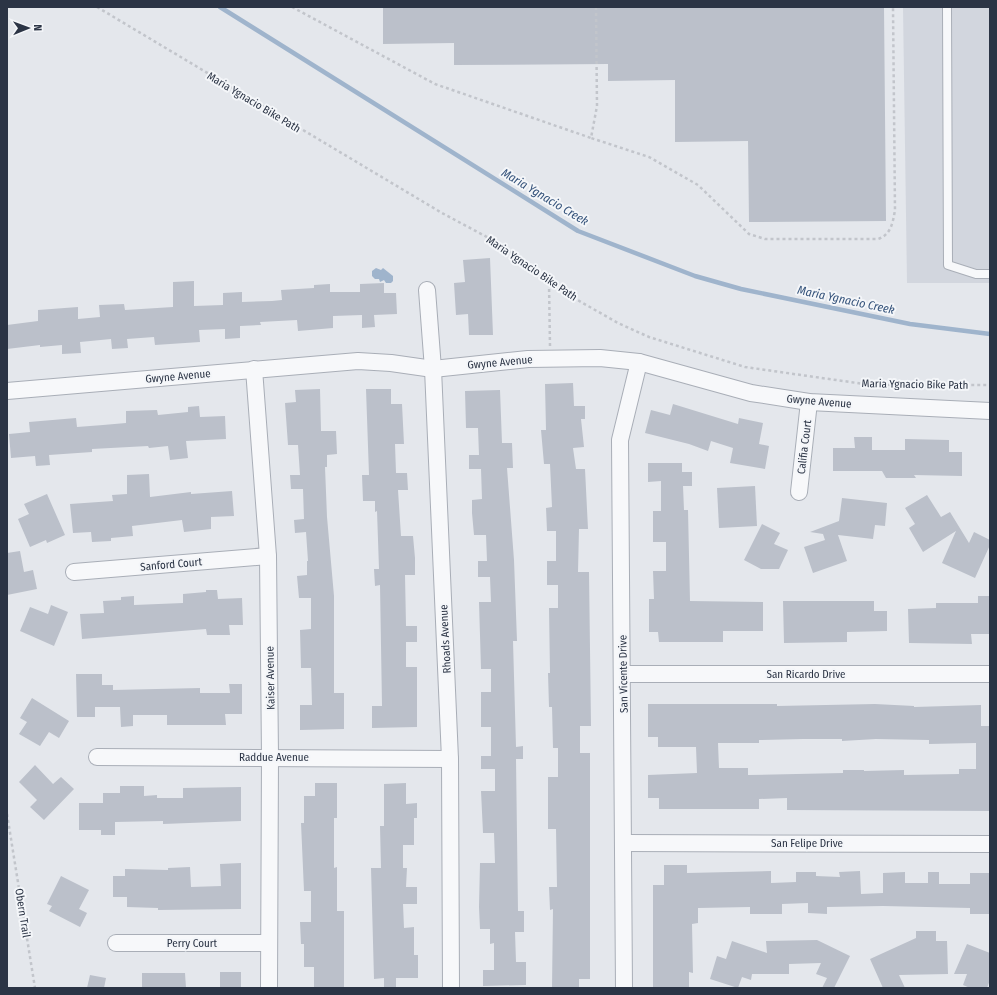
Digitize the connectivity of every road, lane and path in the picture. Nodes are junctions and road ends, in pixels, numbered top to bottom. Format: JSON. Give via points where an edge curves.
{"nodes":[{"id":1,"x":97,"y":7,"type":"edge"},
{"id":2,"x":292,"y":7,"type":"edge"},
{"id":3,"x":304,"y":7,"type":"edge"},
{"id":4,"x":596,"y":7,"type":"edge"},
{"id":5,"x":893,"y":7,"type":"edge"},
{"id":6,"x":947,"y":7,"type":"edge"},
{"id":7,"x":302,"y":12,"type":"junction"},
{"id":8,"x":591,"y":138,"type":"junction"},
{"id":9,"x":990,"y":274,"type":"edge"},
{"id":10,"x":549,"y":282,"type":"junction"},
{"id":11,"x":427,"y":290,"type":"dead end"},
{"id":12,"x":550,"y":358,"type":"junction"},
{"id":13,"x":639,"y":362,"type":"junction"},
{"id":14,"x":254,"y":369,"type":"junction"},
{"id":15,"x":433,"y":369,"type":"junction"},
{"id":16,"x":990,"y":385,"type":"edge"},
{"id":17,"x":7,"y":391,"type":"edge"},
{"id":18,"x":809,"y":402,"type":"junction"},
{"id":19,"x":990,"y":411,"type":"edge"},
{"id":20,"x":799,"y":492,"type":"dead end"},
{"id":21,"x":268,"y":556,"type":"junction"},
{"id":22,"x":74,"y":572,"type":"dead end"},
{"id":23,"x":623,"y":674,"type":"junction"},
{"id":24,"x":990,"y":674,"type":"edge"},
{"id":25,"x":97,"y":757,"type":"dead end"},
{"id":26,"x":270,"y":757,"type":"junction"},
{"id":27,"x":450,"y":759,"type":"junction"},
{"id":28,"x":7,"y":814,"type":"edge"},
{"id":29,"x":624,"y":843,"type":"junction"},
{"id":30,"x":990,"y":844,"type":"edge"},
{"id":31,"x":116,"y":943,"type":"dead end"},
{"id":32,"x":269,"y":943,"type":"junction"},
{"id":33,"x":35,"y":988,"type":"edge"},
{"id":34,"x":269,"y":988,"type":"edge"},
{"id":35,"x":451,"y":988,"type":"edge"},
{"id":36,"x":624,"y":988,"type":"edge"}],
"edges":[{"from":1,"to":10,"type":"path","name":"Maria Ygnacio Bike Path","via":[[435,209],[500,244]]},
{"from":2,"to":7,"type":"path"},
{"from":3,"to":7,"type":"path"},
{"from":4,"to":8,"type":"path","via":[[597,106]]},
{"from":5,"to":8,"type":"path","via":[[895,210],[891,226],[884,237],[757,238],[749,234],[698,185],[649,156]]},
{"from":6,"to":9,"type":"lane","via":[[948,265],[976,274]]},
{"from":7,"to":8,"type":"path","via":[[435,84]]},
{"from":10,"to":12,"type":"path"},
{"from":10,"to":16,"type":"path","name":"Maria Ygnacio Bike Path","via":[[624,326],[649,337],[745,367],[871,385]]},
{"from":11,"to":15,"type":"street","name":"Rhoads Avenue"},
{"from":12,"to":13,"type":"street","name":"Gwyne Avenue","via":[[600,358]]},
{"from":12,"to":15,"type":"street","name":"Gwyne Avenue"},
{"from":13,"to":18,"type":"street","name":"Gwyne Avenue","via":[[751,393]]},
{"from":13,"to":23,"type":"street","name":"San Vicente Drive","via":[[620,440]]},
{"from":14,"to":15,"type":"street","name":"Gwyne Avenue","via":[[358,361]]},
{"from":14,"to":17,"type":"street","name":"Gwyne Avenue"},
{"from":14,"to":21,"type":"street","name":"Kaiser Avenue"},
{"from":15,"to":27,"type":"street","name":"Rhoads Avenue"},
{"from":18,"to":19,"type":"street","name":"Gwyne Avenue"},
{"from":18,"to":20,"type":"street","name":"Califia Court"},
{"from":21,"to":22,"type":"street","name":"Sanford Court"},
{"from":21,"to":26,"type":"street","name":"Kaiser Avenue"},
{"from":23,"to":24,"type":"street","name":"San Ricardo Drive"},
{"from":23,"to":29,"type":"street","name":"San Vicente Drive"},
{"from":25,"to":26,"type":"street","name":"Raddue Avenue"},
{"from":26,"to":27,"type":"street","name":"Raddue Avenue"},
{"from":26,"to":32,"type":"street","name":"Kaiser Avenue"},
{"from":27,"to":35,"type":"street","name":"Rhoads Avenue"},
{"from":28,"to":33,"type":"path","name":"Obern Trail"},
{"from":29,"to":30,"type":"street","name":"San Felipe Drive"},
{"from":29,"to":36,"type":"street","name":"San Vicente Drive"},
{"from":31,"to":32,"type":"street","name":"Perry Court"},
{"from":32,"to":34,"type":"street","name":"Kaiser Avenue"}]}
